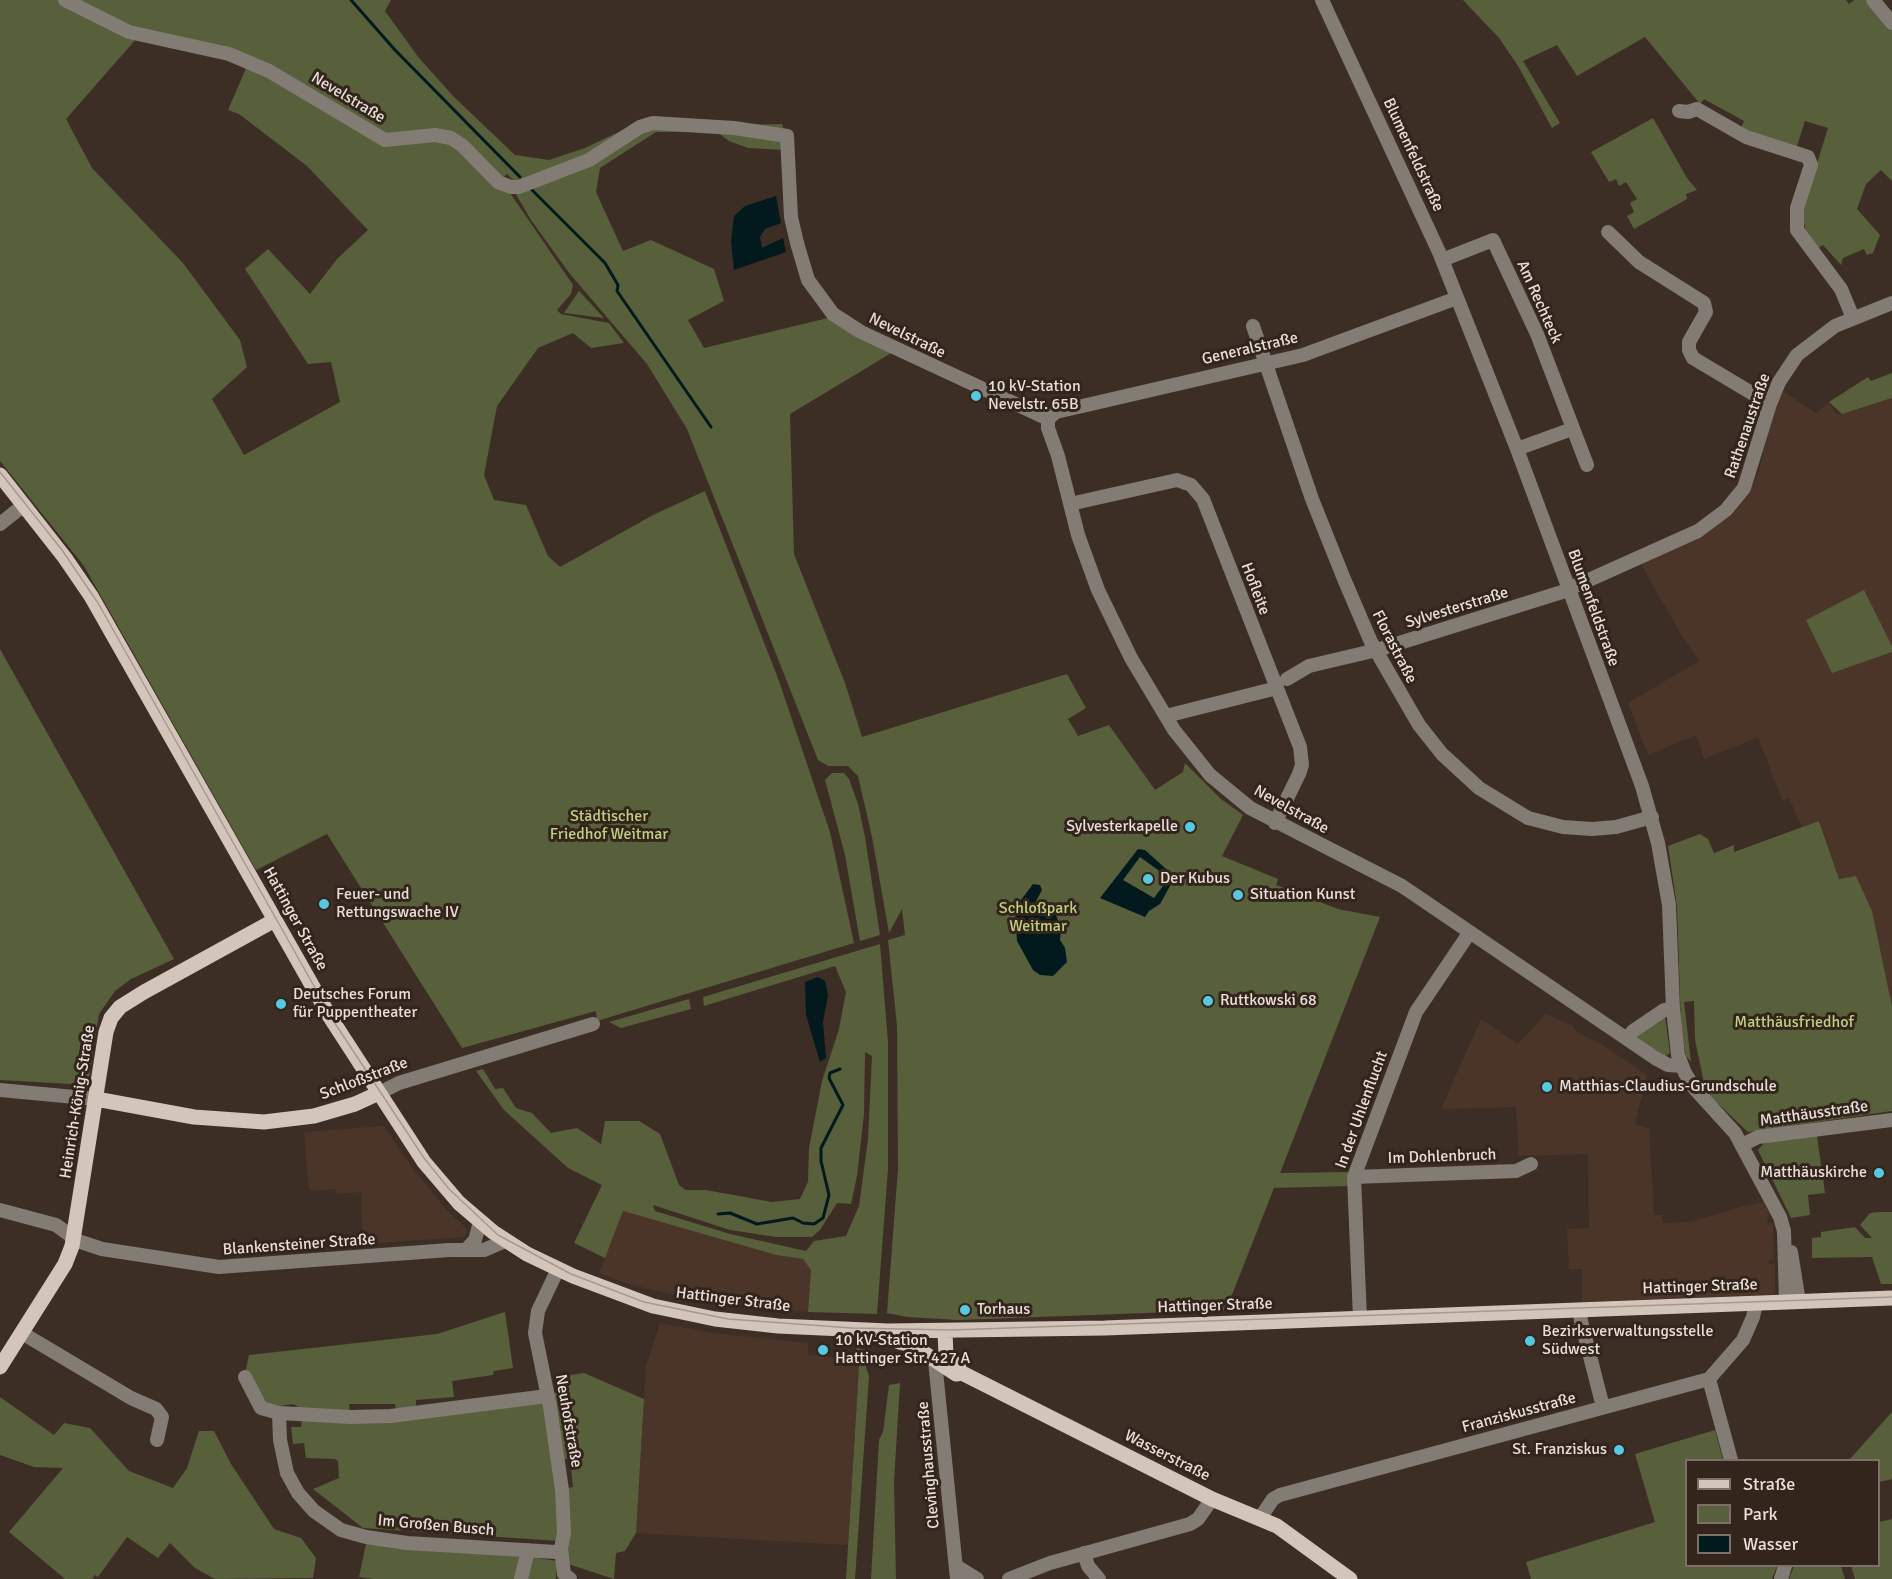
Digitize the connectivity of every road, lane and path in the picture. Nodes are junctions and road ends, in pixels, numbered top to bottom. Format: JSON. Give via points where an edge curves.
{"nodes":[{"id":1,"x":65,"y":0,"type":"edge"},
{"id":2,"x":1322,"y":0,"type":"edge"},
{"id":3,"x":1874,"y":0,"type":"edge"},
{"id":4,"x":1892,"y":23,"type":"edge"},
{"id":5,"x":1679,"y":111,"type":"dead end"},
{"id":6,"x":1608,"y":232,"type":"dead end"},
{"id":7,"x":1442,"y":260,"type":"junction"},
{"id":8,"x":1457,"y":298,"type":"junction"},
{"id":9,"x":1892,"y":303,"type":"edge"},
{"id":10,"x":1853,"y":318,"type":"junction"},
{"id":11,"x":1253,"y":326,"type":"dead end"},
{"id":12,"x":1265,"y":363,"type":"junction"},
{"id":13,"x":1770,"y":404,"type":"junction"},
{"id":14,"x":1048,"y":419,"type":"junction"},
{"id":15,"x":1572,"y":429,"type":"junction"},
{"id":16,"x":1517,"y":449,"type":"junction"},
{"id":17,"x":1587,"y":465,"type":"dead end"},
{"id":18,"x":0,"y":475,"type":"edge"},
{"id":19,"x":1070,"y":504,"type":"junction"},
{"id":20,"x":24,"y":505,"type":"junction"},
{"id":21,"x":0,"y":524,"type":"edge"},
{"id":22,"x":1569,"y":588,"type":"junction"},
{"id":23,"x":1377,"y":650,"type":"junction"},
{"id":24,"x":1282,"y":683,"type":"junction"},
{"id":25,"x":1166,"y":716,"type":"junction"},
{"id":26,"x":1652,"y":817,"type":"junction"},
{"id":27,"x":1275,"y":823,"type":"junction"},
{"id":28,"x":275,"y":920,"type":"junction"},
{"id":29,"x":1470,"y":932,"type":"junction"},
{"id":30,"x":1673,"y":1009,"type":"junction"},
{"id":31,"x":593,"y":1024,"type":"dead end"},
{"id":32,"x":1627,"y":1039,"type":"junction"},
{"id":33,"x":1682,"y":1066,"type":"junction"},
{"id":34,"x":0,"y":1090,"type":"edge"},
{"id":35,"x":379,"y":1093,"type":"junction"},
{"id":36,"x":96,"y":1099,"type":"junction"},
{"id":37,"x":1892,"y":1120,"type":"edge"},
{"id":38,"x":1742,"y":1145,"type":"junction"},
{"id":39,"x":1531,"y":1164,"type":"dead end"},
{"id":40,"x":1354,"y":1178,"type":"junction"},
{"id":41,"x":0,"y":1210,"type":"edge"},
{"id":42,"x":480,"y":1222,"type":"junction"},
{"id":43,"x":74,"y":1238,"type":"junction"},
{"id":44,"x":505,"y":1241,"type":"junction"},
{"id":45,"x":467,"y":1250,"type":"junction"},
{"id":46,"x":558,"y":1269,"type":"junction"},
{"id":47,"x":1892,"y":1298,"type":"edge"},
{"id":48,"x":1792,"y":1302,"type":"junction"},
{"id":49,"x":1756,"y":1303,"type":"junction"},
{"id":50,"x":1580,"y":1310,"type":"junction"},
{"id":51,"x":1360,"y":1318,"type":"junction"},
{"id":52,"x":888,"y":1331,"type":"junction"},
{"id":53,"x":939,"y":1332,"type":"junction"},
{"id":54,"x":22,"y":1333,"type":"junction"},
{"id":55,"x":935,"y":1361,"type":"junction"},
{"id":56,"x":0,"y":1367,"type":"edge"},
{"id":57,"x":962,"y":1373,"type":"junction"},
{"id":58,"x":245,"y":1377,"type":"dead end"},
{"id":59,"x":1709,"y":1379,"type":"junction"},
{"id":60,"x":547,"y":1396,"type":"junction"},
{"id":61,"x":1604,"y":1407,"type":"junction"},
{"id":62,"x":279,"y":1413,"type":"junction"},
{"id":63,"x":157,"y":1440,"type":"dead end"},
{"id":64,"x":1730,"y":1459,"type":"edge"},
{"id":65,"x":1212,"y":1498,"type":"junction"},
{"id":66,"x":1260,"y":1518,"type":"junction"},
{"id":67,"x":561,"y":1549,"type":"junction"},
{"id":68,"x":528,"y":1550,"type":"junction"},
{"id":69,"x":1084,"y":1553,"type":"junction"},
{"id":70,"x":956,"y":1572,"type":"edge"},
{"id":71,"x":521,"y":1579,"type":"edge"},
{"id":72,"x":570,"y":1579,"type":"edge"},
{"id":73,"x":977,"y":1579,"type":"edge"},
{"id":74,"x":1009,"y":1579,"type":"edge"},
{"id":75,"x":1099,"y":1579,"type":"edge"},
{"id":76,"x":1350,"y":1579,"type":"edge"}],
"edges":[{"from":1,"to":14,"type":"street","name":"Nevelstraße","via":[[129,32],[229,54],[269,70],[385,140],[435,135],[451,138],[498,182],[511,187],[589,160],[647,124],[734,128],[787,136],[791,217],[797,243],[808,280],[833,314],[877,340]]},
{"from":2,"to":7,"type":"street","name":"Blumenfeldstraße"},
{"from":3,"to":4,"type":"street"},
{"from":5,"to":10,"type":"street","via":[[1697,109],[1746,137],[1808,157],[1811,165],[1797,208],[1797,231],[1841,289]]},
{"from":6,"to":13,"type":"street","via":[[1640,262],[1704,303],[1706,312],[1689,342],[1693,358]]},
{"from":7,"to":8,"type":"street","name":"Blumenfeldstraße"},
{"from":7,"to":15,"type":"street","name":"Am Rechteck","via":[[1492,240],[1537,334]]},
{"from":8,"to":12,"type":"street","name":"Generalstraße","via":[[1304,354]]},
{"from":8,"to":16,"type":"street","name":"Blumenfeldstraße"},
{"from":9,"to":10,"type":"street","name":"Rathenaustraße"},
{"from":10,"to":13,"type":"street","name":"Rathenaustraße","via":[[1817,338],[1797,355]]},
{"from":11,"to":12,"type":"street","name":"Florastraße"},
{"from":12,"to":14,"type":"street","name":"Generalstraße","via":[[1056,412]]},
{"from":12,"to":23,"type":"street","name":"Florastraße","via":[[1316,509]]},
{"from":13,"to":22,"type":"street","name":"Rathenaustraße","via":[[1750,476],[1726,510],[1687,537]]},
{"from":14,"to":19,"type":"street","name":"Nevelstraße"},
{"from":15,"to":16,"type":"street"},
{"from":15,"to":17,"type":"street","name":"Am Rechteck"},
{"from":16,"to":22,"type":"street","name":"Blumenfeldstraße"},
{"from":18,"to":20,"type":"main road","name":"Hattinger Straße"},
{"from":19,"to":24,"type":"street","name":"Hofleite","via":[[1170,480],[1184,481],[1195,488]]},
{"from":19,"to":25,"type":"street","name":"Nevelstraße","via":[[1098,590]]},
{"from":20,"to":21,"type":"street"},
{"from":20,"to":28,"type":"main road","name":"Hattinger Straße","via":[[105,619]]},
{"from":22,"to":23,"type":"street","name":"Sylvesterstraße","via":[[1487,618]]},
{"from":22,"to":26,"type":"street","name":"Blumenfeldstraße"},
{"from":23,"to":24,"type":"street","name":"Sylvesterstraße","via":[[1309,666]]},
{"from":23,"to":26,"type":"street","name":"Florastraße","via":[[1419,725],[1460,772],[1496,801],[1528,818],[1563,827],[1603,828]]},
{"from":24,"to":25,"type":"street","name":"Sylvesterstraße"},
{"from":24,"to":27,"type":"street","name":"Hofleite","via":[[1302,756],[1299,774]]},
{"from":25,"to":27,"type":"street","name":"Nevelstraße","via":[[1210,775]]},
{"from":26,"to":30,"type":"street","name":"Blumenfeldstraße","via":[[1669,905]]},
{"from":27,"to":29,"type":"street","name":"Nevelstraße","via":[[1402,886]]},
{"from":28,"to":35,"type":"main road","name":"Hattinger Straße","via":[[338,1032]]},
{"from":28,"to":36,"type":"main road","name":"Heinrich-König-Straße","via":[[144,992],[114,1013],[105,1032]]},
{"from":29,"to":32,"type":"street","name":"Nevelstraße"},
{"from":29,"to":40,"type":"street","name":"In der Uhlenflucht","via":[[1416,1012]]},
{"from":30,"to":32,"type":"street","via":[[1664,1010]]},
{"from":30,"to":33,"type":"street","name":"Blumenfeldstraße"},
{"from":31,"to":35,"type":"street","name":"Schloßstraße","via":[[393,1085]]},
{"from":32,"to":33,"type":"street","name":"Nevelstraße","via":[[1668,1065]]},
{"from":33,"to":38,"type":"street","name":"Blumenfeldstraße","via":[[1701,1096]]},
{"from":34,"to":36,"type":"street","name":"Schloßstraße"},
{"from":35,"to":36,"type":"main road","name":"Schloßstraße","via":[[314,1116],[264,1122],[194,1117]]},
{"from":35,"to":42,"type":"main road","name":"Hattinger Straße","via":[[429,1168]]},
{"from":36,"to":43,"type":"main road","name":"Heinrich-König-Straße"},
{"from":37,"to":38,"type":"street","name":"Matthäusstraße","via":[[1758,1137]]},
{"from":38,"to":48,"type":"street","name":"Blumenfeldstraße","via":[[1788,1235],[1796,1272]]},
{"from":39,"to":40,"type":"street","name":"Im Dohlenbruch","via":[[1516,1171]]},
{"from":40,"to":51,"type":"street","name":"In der Uhlenflucht"},
{"from":41,"to":43,"type":"street","name":"Blankensteiner Straße","via":[[56,1225]]},
{"from":42,"to":44,"type":"main road","name":"Hattinger Straße"},
{"from":42,"to":45,"type":"street","via":[[475,1240]]},
{"from":43,"to":45,"type":"street","name":"Blankensteiner Straße","via":[[113,1252],[228,1268]]},
{"from":43,"to":54,"type":"main road","name":"Heinrich-König-Straße","via":[[65,1264]]},
{"from":44,"to":45,"type":"street","name":"Blankensteiner Straße","via":[[484,1250]]},
{"from":44,"to":46,"type":"main road","name":"Hattinger Straße"},
{"from":46,"to":52,"type":"main road","name":"Hattinger Straße","via":[[634,1300],[677,1312],[744,1323]]},
{"from":46,"to":60,"type":"street","name":"Neuhofstraße","via":[[536,1322]]},
{"from":47,"to":48,"type":"main road","name":"Hattinger Straße"},
{"from":48,"to":49,"type":"main road","name":"Hattinger Straße"},
{"from":49,"to":50,"type":"main road","name":"Hattinger Straße"},
{"from":49,"to":59,"type":"street","via":[[1743,1340]]},
{"from":50,"to":51,"type":"main road","name":"Hattinger Straße"},
{"from":50,"to":61,"type":"street"},
{"from":51,"to":53,"type":"main road","name":"Hattinger Straße"},
{"from":52,"to":53,"type":"main road","name":"Hattinger Straße"},
{"from":52,"to":55,"type":"main road","name":"Wasserstraße","via":[[899,1342],[912,1345]]},
{"from":53,"to":55,"type":"main road"},
{"from":53,"to":57,"type":"main road","name":"Wasserstraße","via":[[945,1355]]},
{"from":54,"to":56,"type":"main road","name":"Heinrich-König-Straße"},
{"from":54,"to":63,"type":"street","via":[[156,1409],[162,1417]]},
{"from":55,"to":57,"type":"main road","name":"Wasserstraße","via":[[956,1374]]},
{"from":55,"to":70,"type":"street","name":"Clevinghausstraße"},
{"from":57,"to":65,"type":"main road","name":"Wasserstraße"},
{"from":58,"to":62,"type":"street","via":[[262,1409]]},
{"from":59,"to":61,"type":"street","name":"Franziskusstraße"},
{"from":59,"to":64,"type":"street"},
{"from":60,"to":62,"type":"street","via":[[391,1416]]},
{"from":60,"to":67,"type":"street","name":"Neuhofstraße","via":[[562,1490]]},
{"from":61,"to":66,"type":"street","name":"Franziskusstraße","via":[[1280,1495]]},
{"from":62,"to":68,"type":"street","name":"Im Großen Busch","via":[[282,1452],[292,1484],[314,1511],[336,1527],[391,1541]]},
{"from":65,"to":66,"type":"main road","name":"Wasserstraße"},
{"from":65,"to":69,"type":"street","via":[[1190,1524]]},
{"from":66,"to":76,"type":"main road","name":"Wasserstraße","via":[[1297,1539]]},
{"from":67,"to":68,"type":"street","name":"Im Großen Busch"},
{"from":67,"to":72,"type":"street","name":"Neuhofstraße","via":[[564,1574]]},
{"from":68,"to":71,"type":"street"},
{"from":69,"to":74,"type":"street"},
{"from":69,"to":75,"type":"street","via":[[1088,1566]]},
{"from":70,"to":73,"type":"street","name":"Clevinghausstraße"}]}
